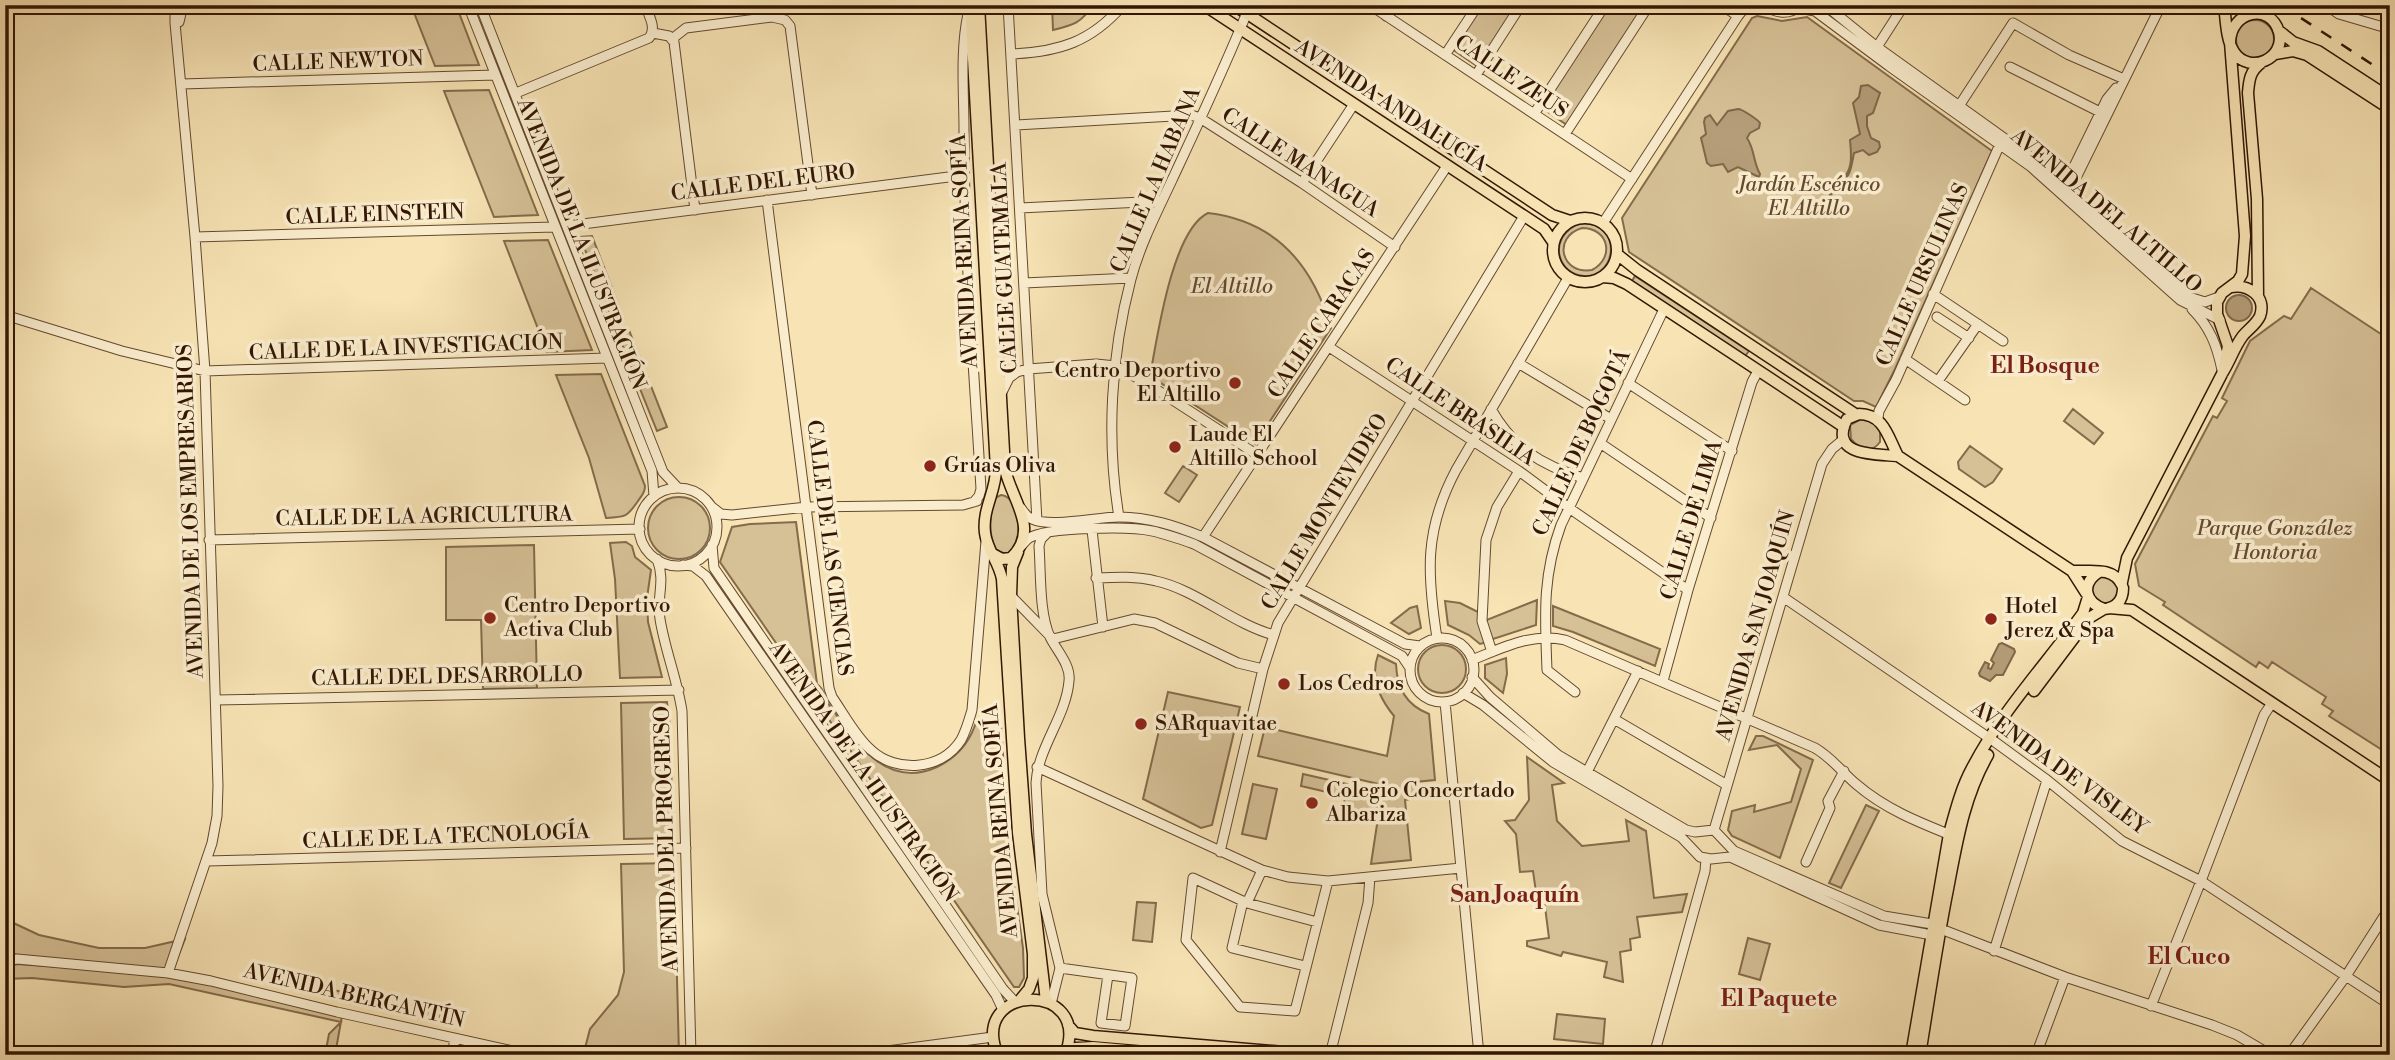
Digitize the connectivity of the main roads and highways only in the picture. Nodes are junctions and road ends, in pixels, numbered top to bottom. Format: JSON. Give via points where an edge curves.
{"nodes":[{"id":1,"x":979,"y":5,"type":"edge"},
{"id":2,"x":1204,"y":5,"type":"edge"},
{"id":3,"x":1234,"y":5,"type":"edge"},
{"id":4,"x":2224,"y":5,"type":"edge"},
{"id":5,"x":970,"y":6,"type":"edge"},
{"id":6,"x":1249,"y":10,"type":"edge"},
{"id":7,"x":2259,"y":10,"type":"edge"},
{"id":8,"x":2278,"y":30,"type":"junction"},
{"id":9,"x":2230,"y":43,"type":"junction"},
{"id":10,"x":2275,"y":54,"type":"junction"},
{"id":11,"x":2261,"y":63,"type":"junction"},
{"id":12,"x":2390,"y":98,"type":"edge"},
{"id":13,"x":2390,"y":109,"type":"edge"},
{"id":14,"x":1570,"y":221,"type":"junction"},
{"id":15,"x":1553,"y":242,"type":"junction"},
{"id":16,"x":1617,"y":254,"type":"junction"},
{"id":17,"x":1602,"y":277,"type":"junction"},
{"id":18,"x":2231,"y":286,"type":"junction"},
{"id":19,"x":2258,"y":297,"type":"junction"},
{"id":20,"x":2220,"y":320,"type":"junction"},
{"id":21,"x":2250,"y":328,"type":"junction"},
{"id":22,"x":2223,"y":372,"type":"junction"},
{"id":23,"x":1855,"y":414,"type":"junction"},
{"id":24,"x":1844,"y":433,"type":"junction"},
{"id":25,"x":1886,"y":433,"type":"junction"},
{"id":26,"x":1873,"y":454,"type":"junction"},
{"id":27,"x":1898,"y":456,"type":"junction"},
{"id":28,"x":1013,"y":493,"type":"junction"},
{"id":29,"x":991,"y":494,"type":"junction"},
{"id":30,"x":1020,"y":549,"type":"junction"},
{"id":31,"x":993,"y":554,"type":"junction"},
{"id":32,"x":2127,"y":558,"type":"junction"},
{"id":33,"x":2072,"y":571,"type":"junction"},
{"id":34,"x":2102,"y":572,"type":"junction"},
{"id":35,"x":2123,"y":585,"type":"junction"},
{"id":36,"x":2087,"y":595,"type":"junction"},
{"id":37,"x":2106,"y":609,"type":"junction"},
{"id":38,"x":2132,"y":610,"type":"junction"},
{"id":39,"x":1992,"y":740,"type":"junction"},
{"id":40,"x":2390,"y":781,"type":"edge"},
{"id":41,"x":1938,"y":930,"type":"junction"},
{"id":42,"x":1017,"y":1001,"type":"junction"},
{"id":43,"x":1049,"y":1002,"type":"junction"},
{"id":44,"x":1068,"y":1025,"type":"junction"},
{"id":45,"x":1065,"y":1054,"type":"edge"},
{"id":46,"x":998,"y":1055,"type":"edge"},
{"id":47,"x":1183,"y":1055,"type":"edge"},
{"id":48,"x":1321,"y":1055,"type":"edge"},
{"id":49,"x":1911,"y":1055,"type":"edge"},
{"id":50,"x":1920,"y":1055,"type":"edge"}],
"edges":[{"from":1,"to":28,"type":"main road","name":"AVENIDA REINA SOFÍA","via":[[1005,469]]},
{"from":2,"to":15,"type":"main road","name":"AVENIDA ANDALUCÍA","via":[[1544,229]]},
{"from":3,"to":6,"type":"main road","name":"AVENIDA ANDALUCÍA"},
{"from":4,"to":9,"type":"main road"},
{"from":5,"to":29,"type":"main road","name":"AVENIDA REINA SOFÍA","via":[[996,461]]},
{"from":6,"to":14,"type":"main road","name":"AVENIDA ANDALUCÍA","via":[[1552,215]]},
{"from":7,"to":8,"type":"main road"},
{"from":7,"to":9,"type":"main road","via":[[2238,20]]},
{"from":8,"to":10,"type":"main road"},
{"from":8,"to":12,"type":"main road"},
{"from":9,"to":11,"type":"main road","via":[[2238,57]]},
{"from":9,"to":18,"type":"main road","via":[[2245,236],[2242,274]]},
{"from":10,"to":11,"type":"main road"},
{"from":10,"to":13,"type":"main road","via":[[2292,51],[2307,55]]},
{"from":11,"to":19,"type":"main road","via":[[2253,69],[2248,93],[2257,199]]},
{"from":14,"to":15,"type":"main road"},
{"from":14,"to":16,"type":"main road","via":[[1583,217],[1603,223],[1616,240]]},
{"from":15,"to":17,"type":"main road","via":[[1555,262],[1568,278],[1590,282]]},
{"from":16,"to":17,"type":"main road"},
{"from":16,"to":23,"type":"main road"},
{"from":17,"to":24,"type":"main road","via":[[1620,280]]},
{"from":18,"to":19,"type":"main road","via":[[2249,288]]},
{"from":18,"to":20,"type":"main road","via":[[2219,297]]},
{"from":19,"to":21,"type":"main road","via":[[2261,313]]},
{"from":20,"to":21,"type":"main road","via":[[2235,331]]},
{"from":20,"to":22,"type":"main road","via":[[2228,346]]},
{"from":21,"to":22,"type":"main road"},
{"from":22,"to":32,"type":"main road"},
{"from":23,"to":24,"type":"main road","via":[[1847,419]]},
{"from":23,"to":25,"type":"main road","via":[[1878,418]]},
{"from":24,"to":26,"type":"main road","via":[[1859,453]]},
{"from":25,"to":26,"type":"main road","via":[[1884,444]]},
{"from":25,"to":27,"type":"main road"},
{"from":26,"to":27,"type":"main road"},
{"from":27,"to":33,"type":"main road"},
{"from":28,"to":29,"type":"main road","via":[[1002,489]]},
{"from":28,"to":30,"type":"main road","name":"AVENIDA REINA SOFÍA","via":[[1021,508]]},
{"from":29,"to":31,"type":"main road","name":"AVENIDA REINA SOFÍA","via":[[985,525]]},
{"from":30,"to":31,"type":"main road","via":[[1005,560]]},
{"from":30,"to":43,"type":"main road","name":"AVENIDA REINA SOFÍA","via":[[1012,566],[1011,596],[1026,834]]},
{"from":31,"to":42,"type":"main road","name":"AVENIDA REINA SOFÍA","via":[[1002,580],[1017,833],[1032,954],[1030,989]]},
{"from":32,"to":34,"type":"main road"},
{"from":32,"to":35,"type":"main road"},
{"from":33,"to":34,"type":"main road"},
{"from":33,"to":36,"type":"main road"},
{"from":34,"to":35,"type":"main road","via":[[2113,573]]},
{"from":34,"to":36,"type":"main road","via":[[2088,583]]},
{"from":35,"to":37,"type":"main road","via":[[2121,600]]},
{"from":35,"to":38,"type":"main road"},
{"from":36,"to":37,"type":"main road","via":[[2094,605]]},
{"from":36,"to":39,"type":"main road","via":[[2083,613]]},
{"from":37,"to":38,"type":"main road"},
{"from":37,"to":39,"type":"main road","via":[[2090,618]]},
{"from":38,"to":40,"type":"main road"},
{"from":39,"to":41,"type":"main road","via":[[1971,770],[1958,802]]},
{"from":41,"to":49,"type":"main road"},
{"from":41,"to":50,"type":"main road"},
{"from":42,"to":43,"type":"main road"},
{"from":42,"to":46,"type":"main road","via":[[998,1018],[993,1037]]},
{"from":43,"to":44,"type":"main road"},
{"from":44,"to":45,"type":"main road"},
{"from":44,"to":48,"type":"main road","via":[[1075,1033],[1093,1036]]},
{"from":45,"to":47,"type":"main road","via":[[1093,1047]]}]}
